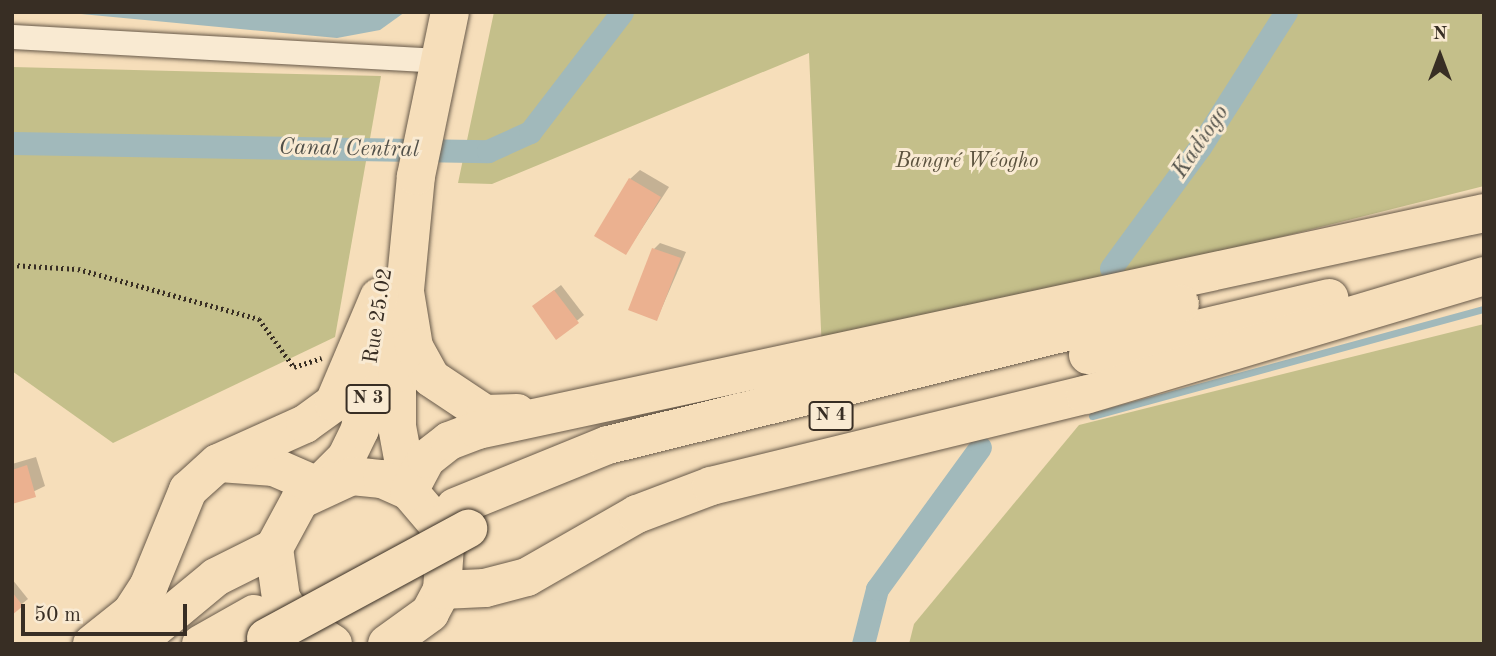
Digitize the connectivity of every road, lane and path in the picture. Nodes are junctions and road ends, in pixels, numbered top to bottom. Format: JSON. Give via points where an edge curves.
{"nodes":[{"id":1,"x":450,"y":12,"type":"edge"},
{"id":2,"x":12,"y":37,"type":"edge"},
{"id":3,"x":440,"y":61,"type":"junction"},
{"id":4,"x":1484,"y":212,"type":"edge"},
{"id":5,"x":1484,"y":221,"type":"edge"},
{"id":6,"x":1484,"y":262,"type":"edge"},
{"id":7,"x":12,"y":265,"type":"edge"},
{"id":8,"x":1484,"y":275,"type":"edge"},
{"id":9,"x":392,"y":295,"type":"junction"},
{"id":10,"x":352,"y":370,"type":"junction"},
{"id":11,"x":568,"y":409,"type":"junction"},
{"id":12,"x":218,"y":463,"type":"junction"},
{"id":13,"x":318,"y":486,"type":"junction"},
{"id":14,"x":409,"y":491,"type":"junction"},
{"id":15,"x":462,"y":518,"type":"junction"},
{"id":16,"x":274,"y":548,"type":"junction"},
{"id":17,"x":442,"y":590,"type":"junction"},
{"id":18,"x":259,"y":632,"type":"edge"},
{"id":19,"x":92,"y":644,"type":"edge"},
{"id":20,"x":135,"y":644,"type":"edge"},
{"id":21,"x":201,"y":644,"type":"edge"},
{"id":22,"x":334,"y":644,"type":"edge"},
{"id":23,"x":387,"y":644,"type":"edge"}],
"edges":[{"from":1,"to":3,"type":"main road","name":"Rue 25.02","number":"N 3"},
{"from":2,"to":3,"type":"street"},
{"from":3,"to":9,"type":"main road","name":"Rue 25.02","number":"N 3"},
{"from":4,"to":11,"type":"main road"},
{"from":5,"to":15,"type":"main road","number":"N 4","via":[[1110,323],[608,445]]},
{"from":6,"to":15,"type":"main road","number":"N 4","via":[[610,470]]},
{"from":7,"to":10,"type":"path","via":[[78,270],[259,319],[295,367],[316,355]]},
{"from":8,"to":17,"type":"main road","via":[[1085,394],[711,486],[637,514],[527,577],[485,589]]},
{"from":9,"to":10,"type":"main road"},
{"from":9,"to":11,"type":"main road","via":[[431,378],[461,402],[485,414]]},
{"from":9,"to":13,"type":"main road","name":"Rue 25.02","number":"N 3","via":[[367,407],[346,458]]},
{"from":9,"to":14,"type":"main road","name":"Rue 25.02","number":"N 3","via":[[397,426]]},
{"from":10,"to":12,"type":"main road","via":[[334,403],[305,424]]},
{"from":11,"to":14,"type":"main road","via":[[449,441],[426,459]]},
{"from":12,"to":13,"type":"main road","via":[[274,467]]},
{"from":12,"to":19,"type":"main road","via":[[188,490],[131,613]]},
{"from":13,"to":14,"type":"main road","number":"N 3","via":[[352,476],[382,479]]},
{"from":13,"to":16,"type":"main road","number":"N 3","via":[[283,522]]},
{"from":14,"to":17,"type":"main road","number":"N 3","via":[[441,535]]},
{"from":15,"to":18,"type":"main road","number":"N 4","bridge":true},
{"from":16,"to":20,"type":"main road","via":[[216,578]]},
{"from":16,"to":22,"type":"main road","via":[[281,598],[295,620]]},
{"from":17,"to":23,"type":"main road","via":[[412,631]]},
{"from":18,"to":21,"type":"main road","number":"N 4"}]}
